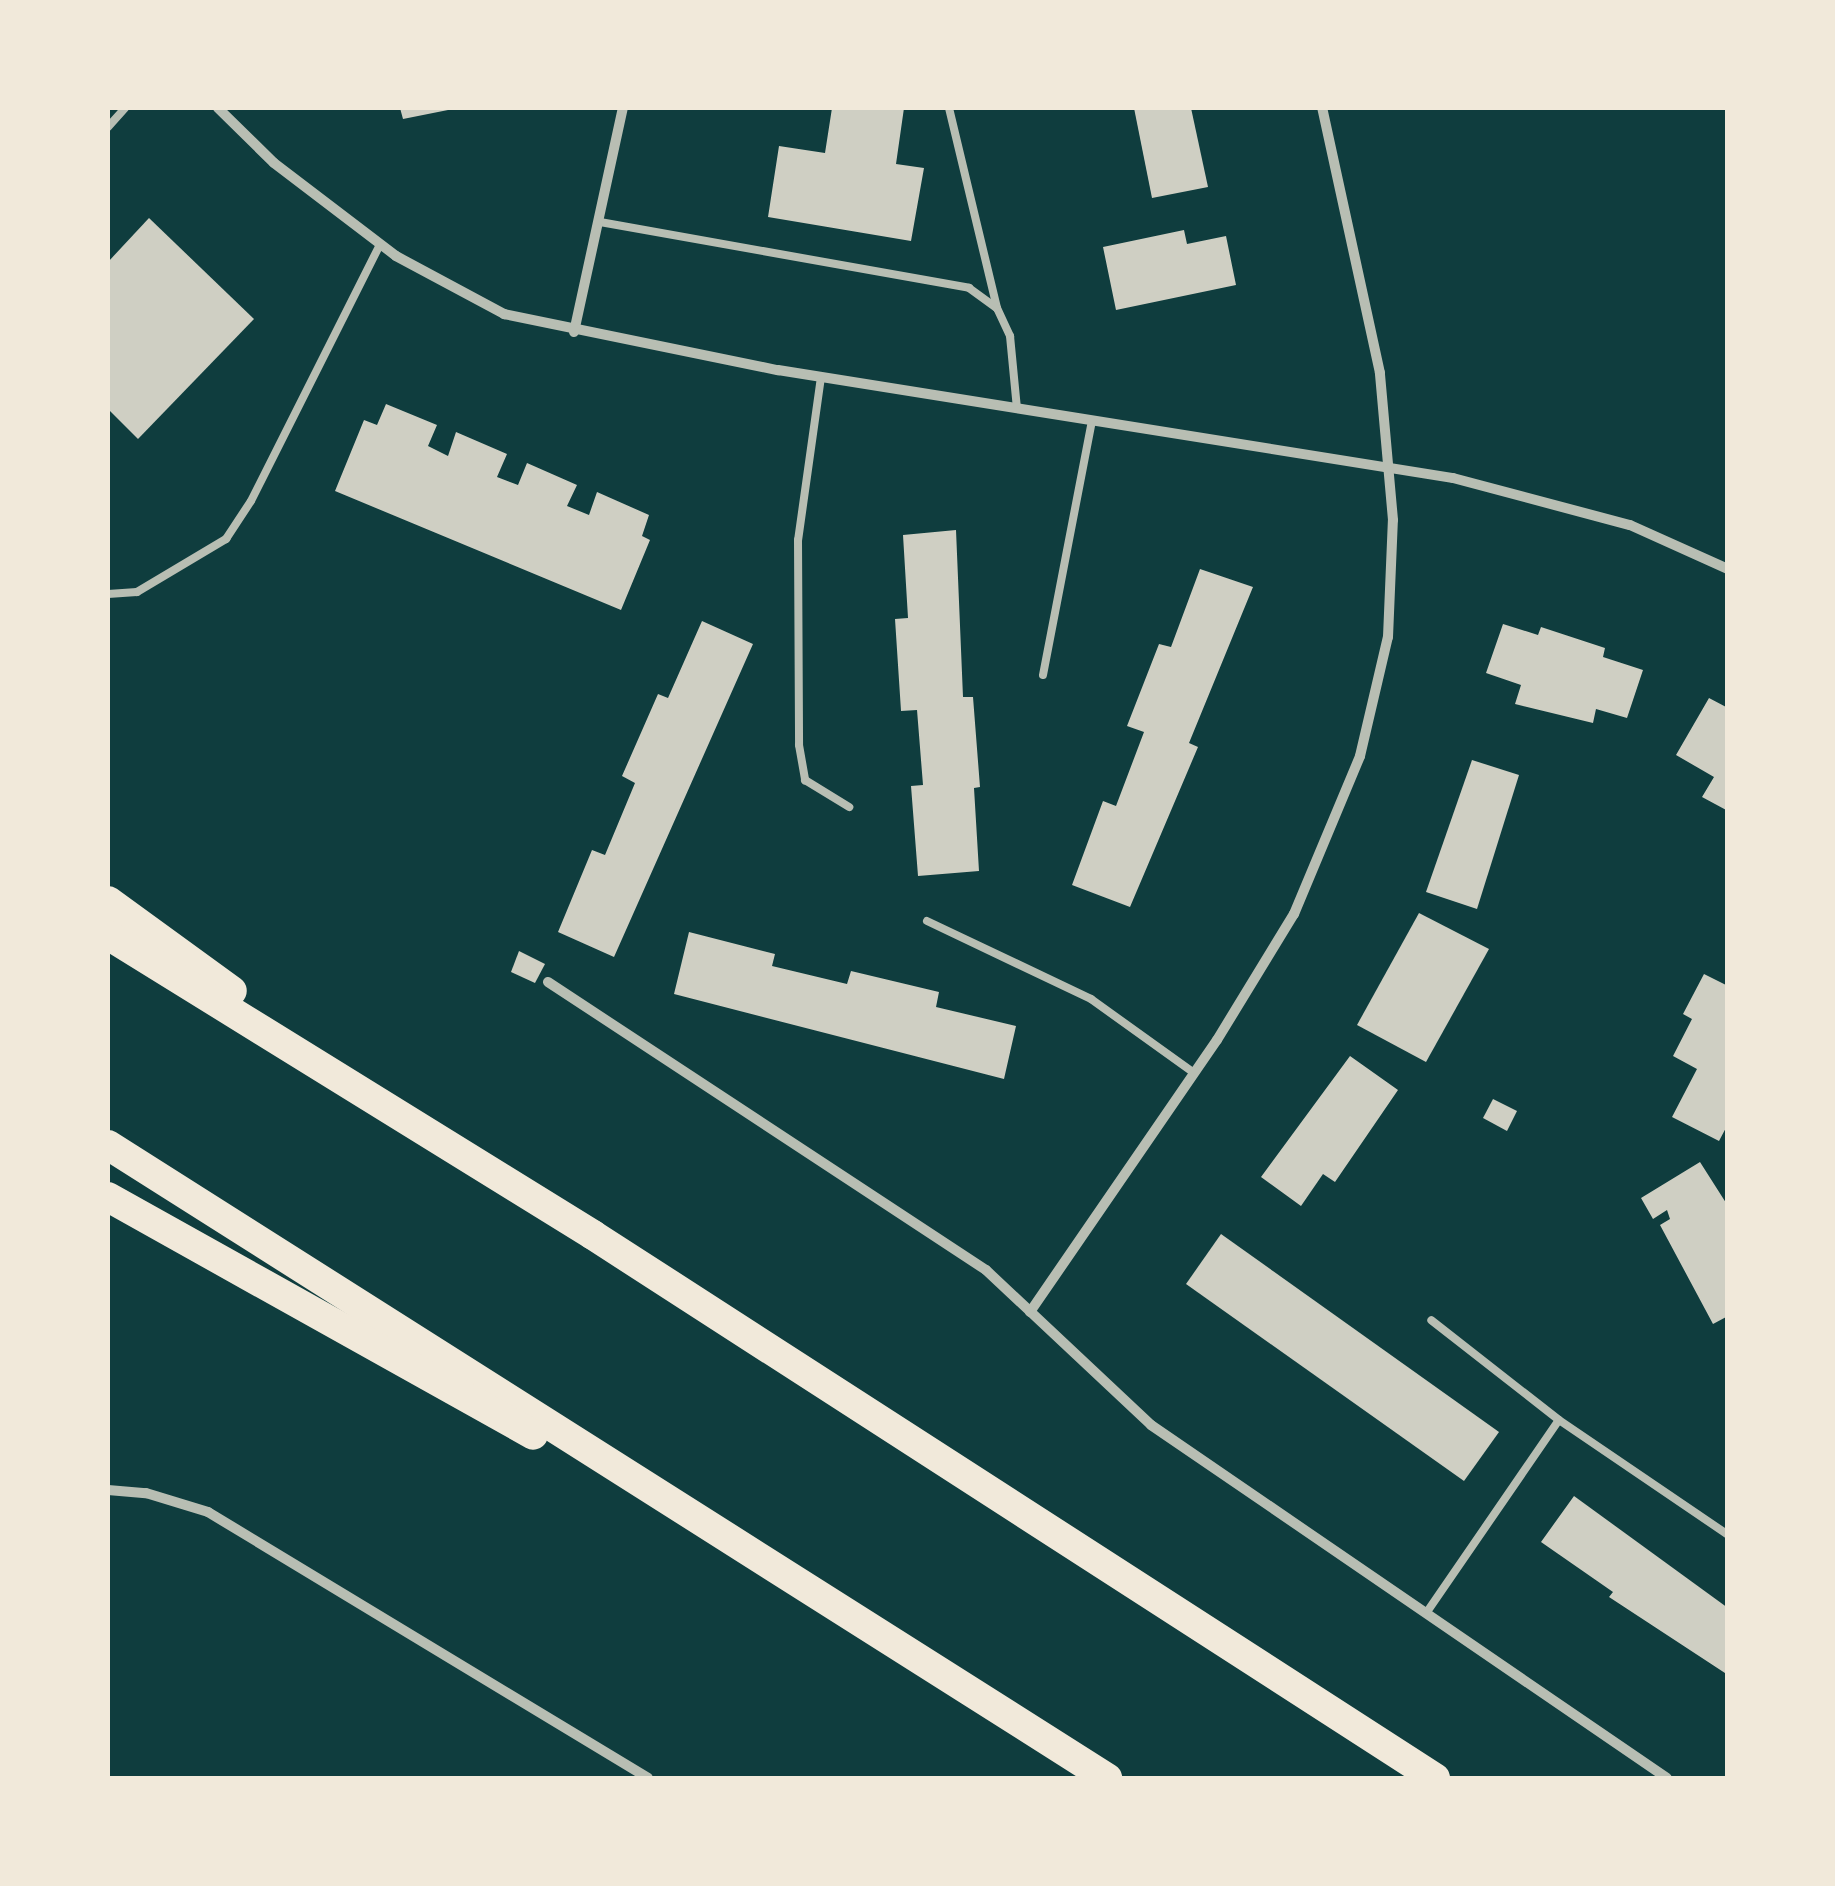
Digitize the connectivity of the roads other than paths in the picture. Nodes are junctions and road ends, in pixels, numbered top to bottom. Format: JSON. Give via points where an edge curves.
{"nodes":[{"id":1,"x":125,"y":108,"type":"edge"},
{"id":2,"x":218,"y":108,"type":"edge"},
{"id":3,"x":623,"y":108,"type":"edge"},
{"id":4,"x":949,"y":108,"type":"edge"},
{"id":5,"x":1322,"y":108,"type":"edge"},
{"id":6,"x":108,"y":127,"type":"edge"},
{"id":7,"x":600,"y":222,"type":"junction"},
{"id":8,"x":380,"y":244,"type":"junction"},
{"id":9,"x":997,"y":308,"type":"junction"},
{"id":10,"x":574,"y":332,"type":"junction"},
{"id":11,"x":821,"y":378,"type":"junction"},
{"id":12,"x":1017,"y":409,"type":"junction"},
{"id":13,"x":1092,"y":421,"type":"junction"},
{"id":14,"x":1386,"y":468,"type":"junction"},
{"id":15,"x":1728,"y":569,"type":"edge"},
{"id":16,"x":108,"y":594,"type":"edge"},
{"id":17,"x":1043,"y":675,"type":"dead end"},
{"id":18,"x":849,"y":806,"type":"dead end"},
{"id":19,"x":108,"y":901,"type":"edge"},
{"id":20,"x":926,"y":920,"type":"dead end"},
{"id":21,"x":108,"y":935,"type":"edge"},
{"id":22,"x":548,"y":982,"type":"dead end"},
{"id":23,"x":1194,"y":1073,"type":"junction"},
{"id":24,"x":108,"y":1145,"type":"edge"},
{"id":25,"x":450,"y":1147,"type":"junction"},
{"id":26,"x":108,"y":1197,"type":"edge"},
{"id":27,"x":1030,"y":1312,"type":"junction"},
{"id":28,"x":1432,"y":1320,"type":"dead end"},
{"id":29,"x":1559,"y":1420,"type":"junction"},
{"id":30,"x":108,"y":1490,"type":"edge"},
{"id":31,"x":1728,"y":1535,"type":"edge"},
{"id":32,"x":1429,"y":1609,"type":"junction"},
{"id":33,"x":858,"y":1618,"type":"junction"},
{"id":34,"x":648,"y":1778,"type":"edge"},
{"id":35,"x":1107,"y":1778,"type":"edge"},
{"id":36,"x":1435,"y":1778,"type":"edge"},
{"id":37,"x":1667,"y":1778,"type":"edge"}],
"edges":[{"from":1,"to":6,"type":"lane"},
{"from":2,"to":8,"type":"street","via":[[274,163]]},
{"from":3,"to":7,"type":"street"},
{"from":4,"to":9,"type":"lane"},
{"from":5,"to":14,"type":"street","via":[[1380,373]]},
{"from":7,"to":9,"type":"lane","via":[[969,288]]},
{"from":7,"to":10,"type":"street"},
{"from":8,"to":10,"type":"street","via":[[504,314]]},
{"from":8,"to":16,"type":"lane","via":[[252,501],[226,539],[137,592]]},
{"from":9,"to":12,"type":"lane","via":[[1010,336]]},
{"from":10,"to":11,"type":"street"},
{"from":11,"to":12,"type":"street"},
{"from":11,"to":18,"type":"lane","via":[[798,540],[800,745],[805,780]]},
{"from":12,"to":13,"type":"street"},
{"from":13,"to":14,"type":"street"},
{"from":13,"to":17,"type":"lane"},
{"from":14,"to":15,"type":"street","via":[[1454,478],[1630,525]]},
{"from":14,"to":23,"type":"street","via":[[1393,520],[1388,637],[1360,756],[1294,914]]},
{"from":19,"to":25,"type":"highway"},
{"from":20,"to":23,"type":"lane","via":[[1091,999]]},
{"from":21,"to":25,"type":"highway"},
{"from":22,"to":27,"type":"street","via":[[986,1270]]},
{"from":23,"to":27,"type":"street"},
{"from":24,"to":33,"type":"highway"},
{"from":25,"to":36,"type":"highway"},
{"from":26,"to":33,"type":"highway"},
{"from":27,"to":32,"type":"street","via":[[1151,1425]]},
{"from":28,"to":29,"type":"lane"},
{"from":29,"to":31,"type":"lane"},
{"from":29,"to":32,"type":"lane"},
{"from":30,"to":34,"type":"street","via":[[208,1512]]},
{"from":32,"to":37,"type":"street"},
{"from":33,"to":35,"type":"highway"}]}
